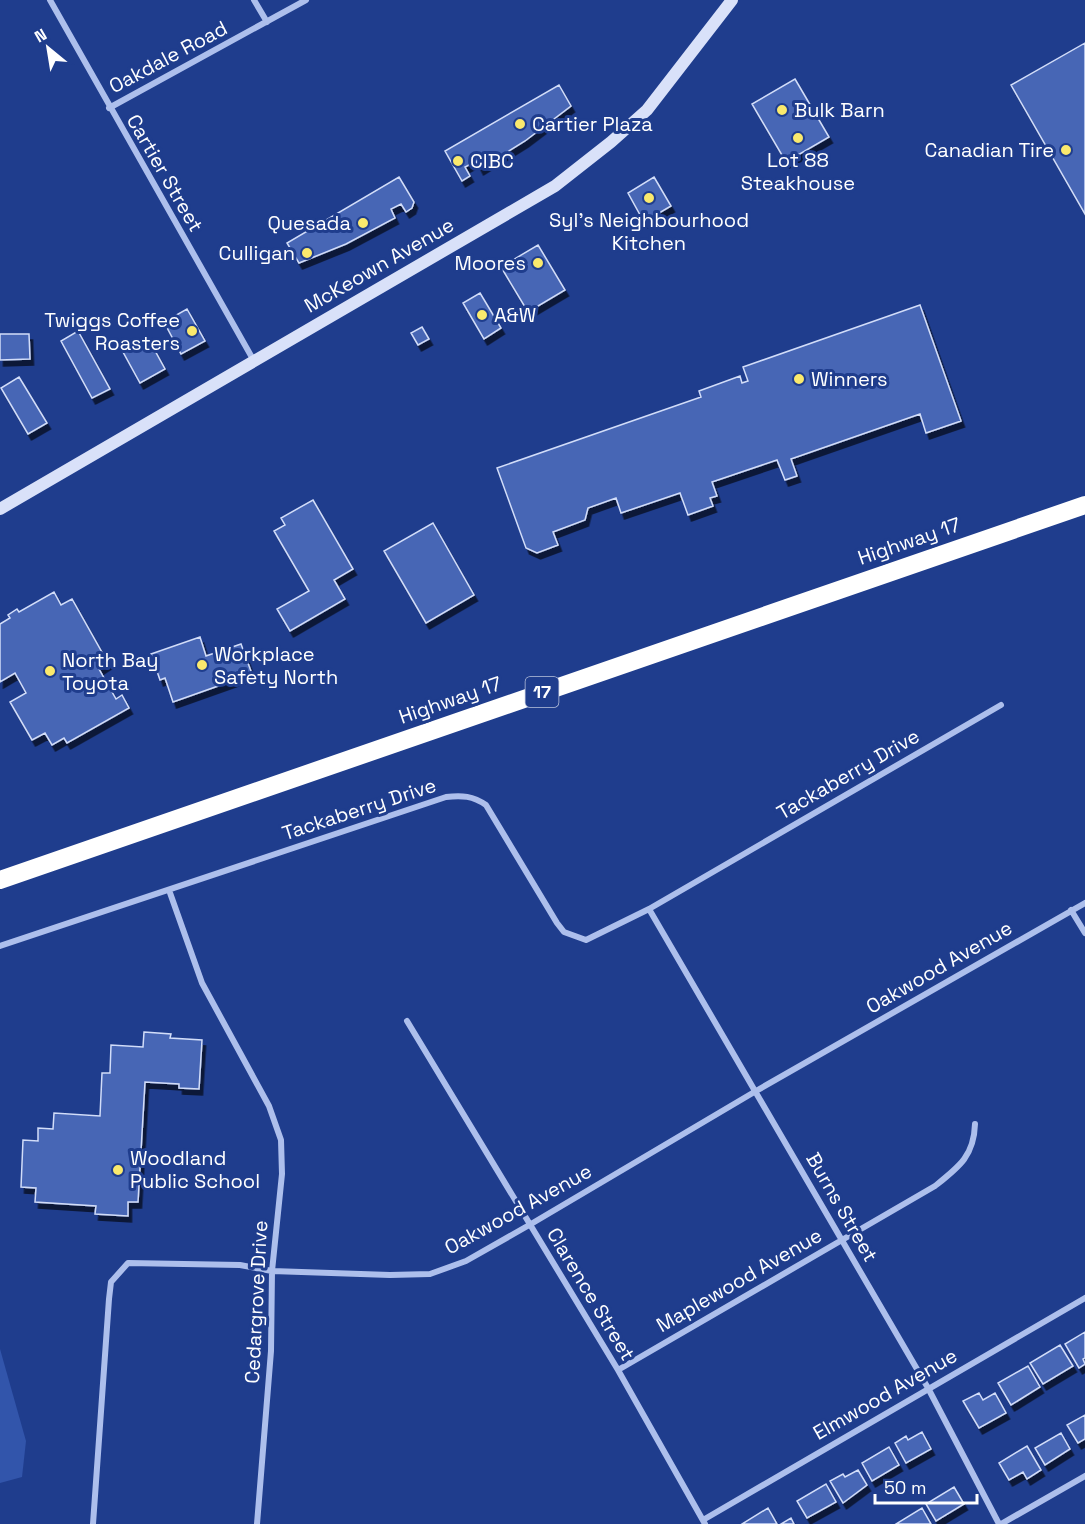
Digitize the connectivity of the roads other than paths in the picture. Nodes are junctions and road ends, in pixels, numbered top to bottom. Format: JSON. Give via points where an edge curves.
{"nodes":[{"id":1,"x":50,"y":0,"type":"edge"},
{"id":2,"x":254,"y":0,"type":"edge"},
{"id":3,"x":306,"y":0,"type":"edge"},
{"id":4,"x":732,"y":0,"type":"edge"},
{"id":5,"x":267,"y":22,"type":"junction"},
{"id":6,"x":109,"y":108,"type":"junction"},
{"id":7,"x":254,"y":361,"type":"junction"},
{"id":8,"x":1085,"y":505,"type":"edge"},
{"id":9,"x":0,"y":509,"type":"edge"},
{"id":10,"x":1001,"y":705,"type":"dead end"},
{"id":11,"x":0,"y":880,"type":"edge"},
{"id":12,"x":169,"y":890,"type":"junction"},
{"id":13,"x":1085,"y":903,"type":"edge"},
{"id":14,"x":649,"y":909,"type":"junction"},
{"id":15,"x":1071,"y":910,"type":"junction"},
{"id":16,"x":1085,"y":933,"type":"edge"},
{"id":17,"x":0,"y":946,"type":"edge"},
{"id":18,"x":407,"y":1021,"type":"dead end"},
{"id":19,"x":756,"y":1091,"type":"junction"},
{"id":20,"x":975,"y":1124,"type":"dead end"},
{"id":21,"x":531,"y":1224,"type":"junction"},
{"id":22,"x":841,"y":1239,"type":"junction"},
{"id":23,"x":272,"y":1270,"type":"junction"},
{"id":24,"x":1085,"y":1298,"type":"edge"},
{"id":25,"x":618,"y":1370,"type":"junction"},
{"id":26,"x":928,"y":1388,"type":"junction"},
{"id":27,"x":1085,"y":1476,"type":"edge"},
{"id":28,"x":704,"y":1522,"type":"edge"},
{"id":29,"x":93,"y":1524,"type":"edge"},
{"id":30,"x":257,"y":1524,"type":"edge"},
{"id":31,"x":1000,"y":1524,"type":"edge"}],
"edges":[{"from":1,"to":6,"type":"street","name":"Cartier Street"},
{"from":2,"to":5,"type":"street"},
{"from":3,"to":5,"type":"street","name":"Oakdale Road"},
{"from":4,"to":7,"type":"street","name":"McKeown Avenue","via":[[647,110],[564,178]]},
{"from":5,"to":6,"type":"street","name":"Oakdale Road"},
{"from":6,"to":7,"type":"street","name":"Cartier Street"},
{"from":7,"to":9,"type":"street","name":"McKeown Avenue"},
{"from":8,"to":11,"type":"highway","name":"Highway 17","number":"17"},
{"from":10,"to":14,"type":"street","name":"Tackaberry Drive"},
{"from":12,"to":14,"type":"street","name":"Tackaberry Drive","via":[[446,797],[467,796],[486,805],[494,814],[564,932],[586,940]]},
{"from":12,"to":17,"type":"street","name":"Tackaberry Drive"},
{"from":12,"to":23,"type":"street","name":"Cedargrove Drive","via":[[202,983],[278,1124],[282,1174]]},
{"from":13,"to":15,"type":"street","name":"Oakwood Avenue"},
{"from":14,"to":19,"type":"street","name":"Burns Street"},
{"from":15,"to":16,"type":"street"},
{"from":15,"to":19,"type":"street","name":"Oakwood Avenue"},
{"from":18,"to":21,"type":"street","name":"Clarence Street"},
{"from":19,"to":21,"type":"street","name":"Oakwood Avenue"},
{"from":19,"to":22,"type":"street","name":"Burns Street"},
{"from":20,"to":22,"type":"street","name":"Maplewood Avenue","via":[[974,1142],[953,1172]]},
{"from":21,"to":23,"type":"street","name":"Oakwood Avenue","via":[[466,1261],[430,1274]]},
{"from":21,"to":25,"type":"street","name":"Clarence Street"},
{"from":22,"to":25,"type":"street","name":"Maplewood Avenue"},
{"from":22,"to":26,"type":"street","name":"Burns Street"},
{"from":23,"to":29,"type":"street","name":"Oakwood Avenue","via":[[136,1261],[116,1274],[109,1299]]},
{"from":23,"to":30,"type":"street","name":"Cedargrove Drive","via":[[271,1351]]},
{"from":24,"to":26,"type":"street","name":"Elmwood Avenue"},
{"from":25,"to":28,"type":"street","name":"Clarence Street"},
{"from":26,"to":28,"type":"street","name":"Elmwood Avenue"},
{"from":26,"to":31,"type":"street","name":"Burns Street"},
{"from":27,"to":31,"type":"street"}]}
